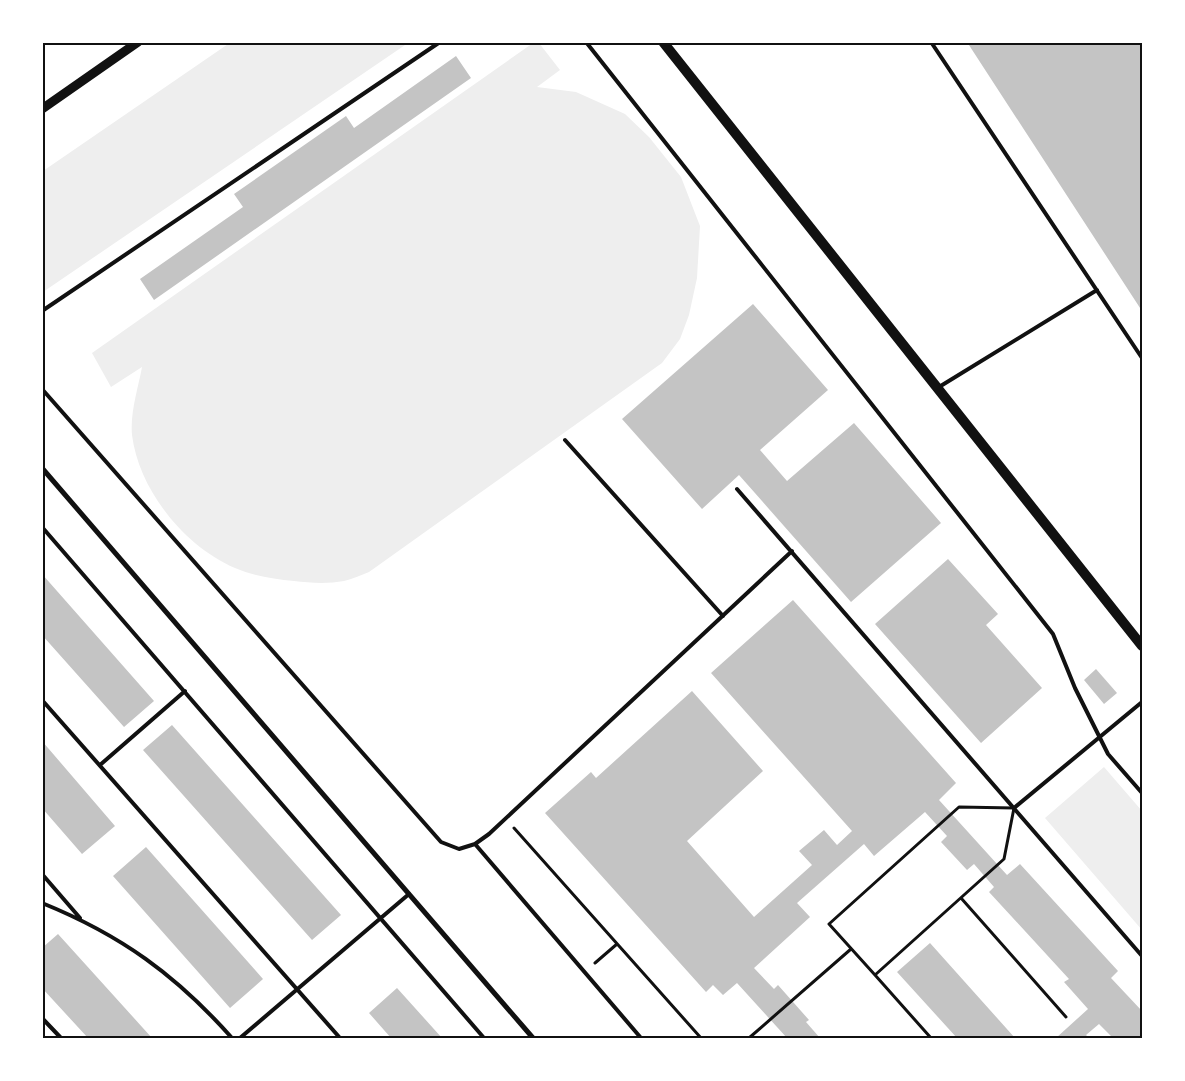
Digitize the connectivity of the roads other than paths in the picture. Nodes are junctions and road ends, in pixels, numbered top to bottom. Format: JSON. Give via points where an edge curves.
{"nodes":[{"id":1,"x":138,"y":42,"type":"edge"},
{"id":2,"x":440,"y":42,"type":"edge"},
{"id":3,"x":586,"y":42,"type":"edge"},
{"id":4,"x":663,"y":42,"type":"edge"},
{"id":5,"x":931,"y":42,"type":"edge"},
{"id":6,"x":42,"y":109,"type":"edge"},
{"id":7,"x":1097,"y":290,"type":"junction"},
{"id":8,"x":42,"y":311,"type":"edge"},
{"id":9,"x":1142,"y":358,"type":"edge"},
{"id":10,"x":937,"y":388,"type":"junction"},
{"id":11,"x":42,"y":389,"type":"edge"},
{"id":12,"x":565,"y":440,"type":"dead end"},
{"id":13,"x":42,"y":468,"type":"edge"},
{"id":14,"x":737,"y":489,"type":"dead end"},
{"id":15,"x":42,"y":527,"type":"edge"},
{"id":16,"x":48,"y":533,"type":"junction"},
{"id":17,"x":42,"y":538,"type":"edge"},
{"id":18,"x":792,"y":551,"type":"junction"},
{"id":19,"x":723,"y":616,"type":"junction"},
{"id":20,"x":1142,"y":646,"type":"edge"},
{"id":21,"x":185,"y":690,"type":"junction"},
{"id":22,"x":42,"y":700,"type":"edge"},
{"id":23,"x":1142,"y":702,"type":"edge"},
{"id":24,"x":1100,"y":737,"type":"junction"},
{"id":25,"x":100,"y":765,"type":"junction"},
{"id":26,"x":1142,"y":794,"type":"edge"},
{"id":27,"x":1014,"y":808,"type":"junction"},
{"id":28,"x":475,"y":844,"type":"junction"},
{"id":29,"x":42,"y":874,"type":"edge"},
{"id":30,"x":409,"y":894,"type":"junction"},
{"id":31,"x":42,"y":903,"type":"edge"},
{"id":32,"x":381,"y":919,"type":"junction"},
{"id":33,"x":83,"y":921,"type":"junction"},
{"id":34,"x":1142,"y":956,"type":"edge"},
{"id":35,"x":298,"y":990,"type":"junction"},
{"id":36,"x":42,"y":1018,"type":"edge"},
{"id":37,"x":61,"y":1038,"type":"edge"},
{"id":38,"x":232,"y":1038,"type":"edge"},
{"id":39,"x":240,"y":1038,"type":"edge"},
{"id":40,"x":340,"y":1038,"type":"edge"},
{"id":41,"x":484,"y":1038,"type":"edge"},
{"id":42,"x":534,"y":1038,"type":"edge"},
{"id":43,"x":641,"y":1038,"type":"edge"}],
"edges":[{"from":1,"to":6,"type":"street"},
{"from":2,"to":8,"type":"lane"},
{"from":3,"to":24,"type":"lane","via":[[1053,634]]},
{"from":4,"to":10,"type":"main road"},
{"from":5,"to":7,"type":"lane"},
{"from":7,"to":9,"type":"lane"},
{"from":7,"to":10,"type":"lane"},
{"from":10,"to":20,"type":"main road"},
{"from":11,"to":28,"type":"lane","via":[[441,842],[459,849]]},
{"from":12,"to":19,"type":"lane"},
{"from":13,"to":30,"type":"street"},
{"from":14,"to":18,"type":"lane"},
{"from":15,"to":16,"type":"lane"},
{"from":16,"to":17,"type":"lane"},
{"from":16,"to":21,"type":"lane"},
{"from":18,"to":19,"type":"lane"},
{"from":18,"to":27,"type":"lane"},
{"from":19,"to":28,"type":"lane"},
{"from":21,"to":25,"type":"lane"},
{"from":21,"to":32,"type":"lane"},
{"from":22,"to":25,"type":"lane"},
{"from":23,"to":24,"type":"lane"},
{"from":24,"to":26,"type":"lane","via":[[1108,754]]},
{"from":24,"to":27,"type":"lane"},
{"from":25,"to":35,"type":"lane"},
{"from":27,"to":34,"type":"lane"},
{"from":28,"to":43,"type":"lane"},
{"from":29,"to":33,"type":"lane"},
{"from":30,"to":32,"type":"lane"},
{"from":30,"to":42,"type":"street"},
{"from":31,"to":33,"type":"lane"},
{"from":32,"to":35,"type":"lane"},
{"from":32,"to":41,"type":"lane"},
{"from":33,"to":38,"type":"lane","via":[[146,958],[179,983]]},
{"from":35,"to":39,"type":"lane"},
{"from":35,"to":40,"type":"lane"},
{"from":36,"to":37,"type":"lane"}]}
